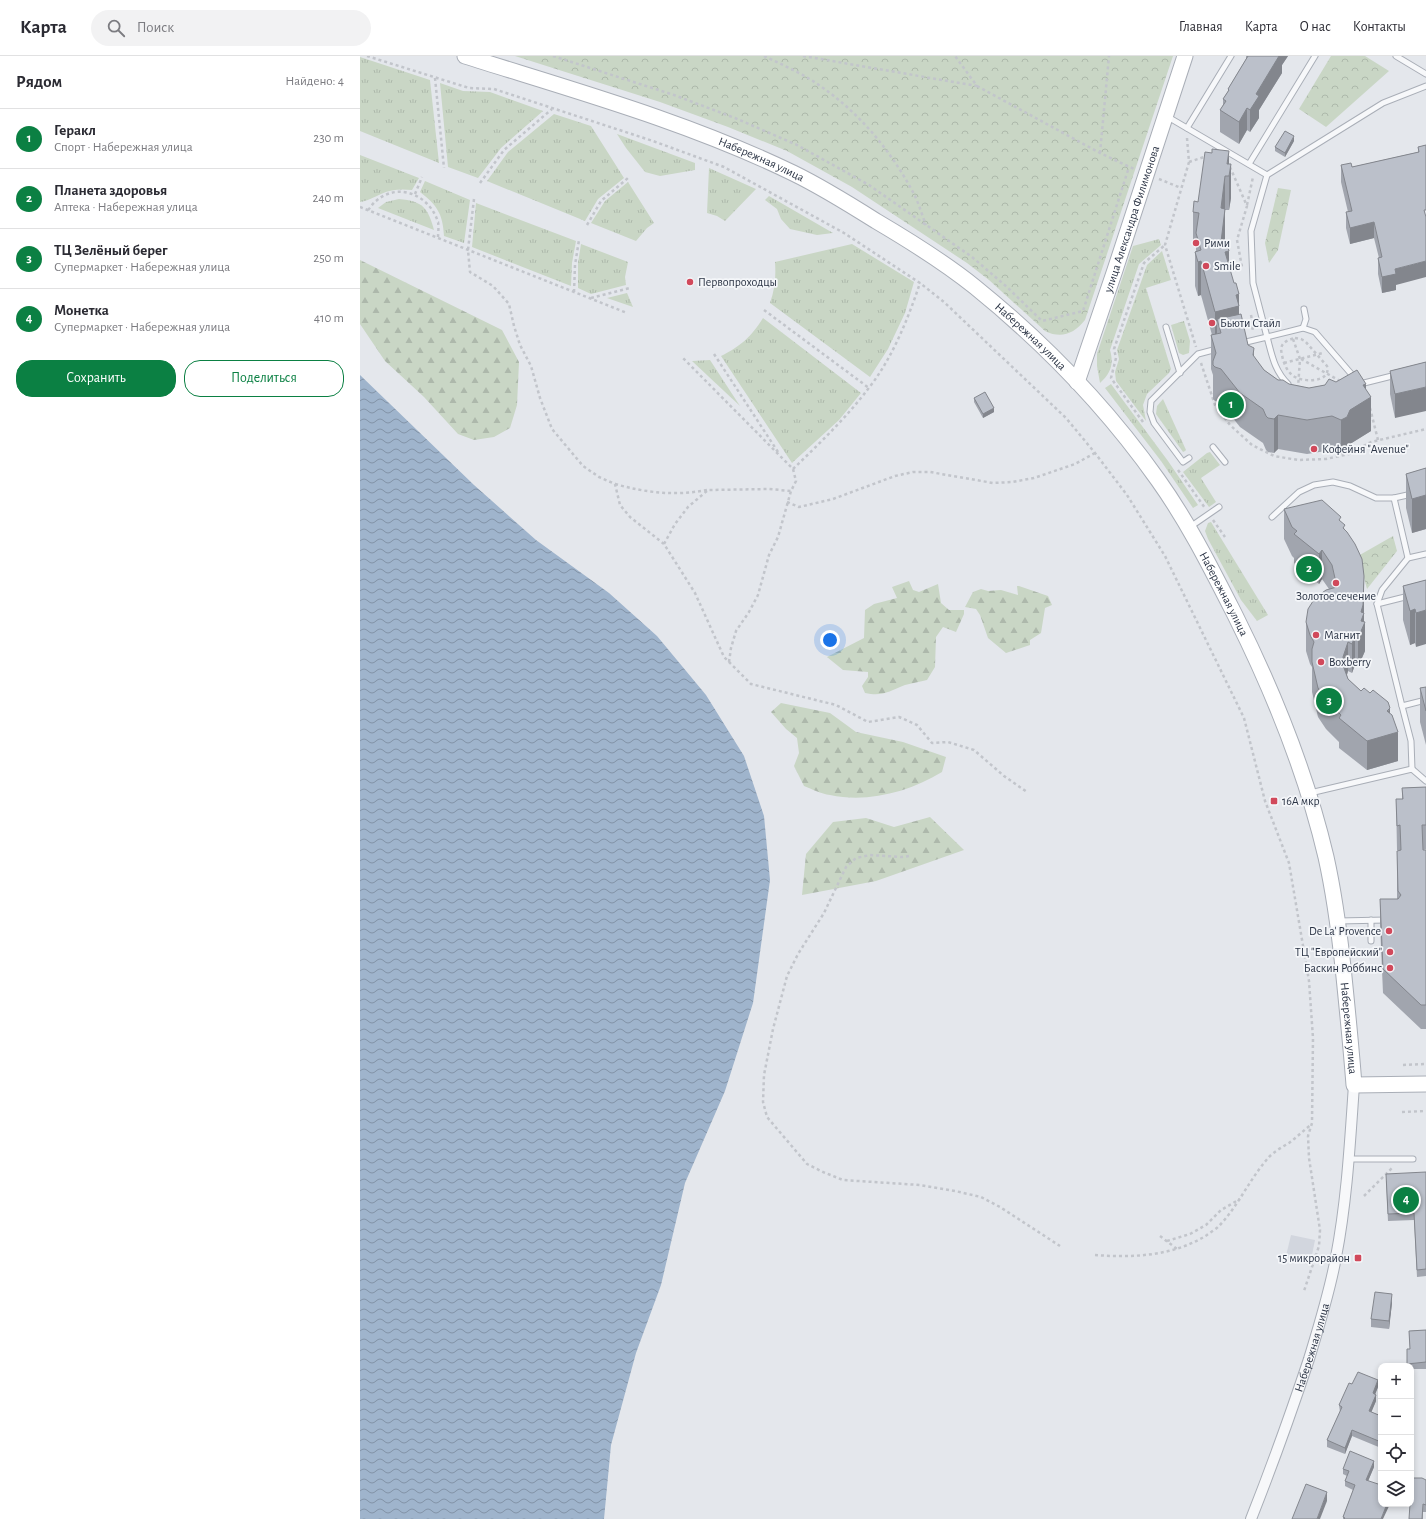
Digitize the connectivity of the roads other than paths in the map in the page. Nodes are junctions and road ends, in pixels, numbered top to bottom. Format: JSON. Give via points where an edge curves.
{"nodes":[{"id":1,"x":465,"y":56,"type":"edge"},
{"id":2,"x":1185,"y":56,"type":"edge"},
{"id":3,"x":1231,"y":56,"type":"edge"},
{"id":4,"x":1315,"y":56,"type":"edge"},
{"id":5,"x":1396,"y":56,"type":"edge"},
{"id":6,"x":1426,"y":74,"type":"edge"},
{"id":7,"x":1426,"y":86,"type":"edge"},
{"id":8,"x":1165,"y":115,"type":"junction"},
{"id":9,"x":1187,"y":128,"type":"junction"},
{"id":10,"x":1249,"y":164,"type":"junction"},
{"id":11,"x":1267,"y":174,"type":"junction"},
{"id":12,"x":1304,"y":309,"type":"dead end"},
{"id":13,"x":1166,"y":327,"type":"dead end"},
{"id":14,"x":1303,"y":328,"type":"junction"},
{"id":15,"x":1267,"y":337,"type":"junction"},
{"id":16,"x":1236,"y":345,"type":"edge"},
{"id":17,"x":1221,"y":348,"type":"edge"},
{"id":18,"x":1180,"y":372,"type":"junction"},
{"id":19,"x":1404,"y":373,"type":"edge"},
{"id":20,"x":1077,"y":382,"type":"junction"},
{"id":21,"x":1340,"y":382,"type":"edge"},
{"id":22,"x":1360,"y":384,"type":"junction"},
{"id":23,"x":1298,"y":389,"type":"edge"},
{"id":24,"x":1213,"y":447,"type":"dead end"},
{"id":25,"x":1189,"y":458,"type":"dead end"},
{"id":26,"x":1225,"y":462,"type":"dead end"},
{"id":27,"x":1420,"y":492,"type":"edge"},
{"id":28,"x":1394,"y":498,"type":"junction"},
{"id":29,"x":1219,"y":507,"type":"dead end"},
{"id":30,"x":1272,"y":517,"type":"dead end"},
{"id":31,"x":1189,"y":527,"type":"junction"},
{"id":32,"x":1426,"y":554,"type":"edge"},
{"id":33,"x":1408,"y":558,"type":"junction"},
{"id":34,"x":1412,"y":595,"type":"edge"},
{"id":35,"x":1377,"y":604,"type":"junction"},
{"id":36,"x":1426,"y":700,"type":"edge"},
{"id":37,"x":1402,"y":706,"type":"junction"},
{"id":38,"x":1412,"y":769,"type":"junction"},
{"id":39,"x":1426,"y":781,"type":"edge"},
{"id":40,"x":1309,"y":793,"type":"junction"},
{"id":41,"x":1371,"y":920,"type":"junction"},
{"id":42,"x":1390,"y":920,"type":"edge"},
{"id":43,"x":1338,"y":922,"type":"junction"},
{"id":44,"x":1371,"y":941,"type":"dead end"},
{"id":45,"x":1426,"y":1084,"type":"edge"},
{"id":46,"x":1354,"y":1085,"type":"junction"},
{"id":47,"x":1349,"y":1159,"type":"junction"},
{"id":48,"x":1413,"y":1159,"type":"dead end"},
{"id":49,"x":1250,"y":1519,"type":"edge"}],
"edges":[{"from":1,"to":20,"type":"main road","name":"Набережная улица","via":[[696,131],[749,152],[796,175],[913,243],[973,285],[1020,326]]},
{"from":2,"to":8,"type":"main road","name":"улица Александра Филимонова"},
{"from":3,"to":9,"type":"lane"},
{"from":4,"to":10,"type":"lane"},
{"from":5,"to":6,"type":"lane"},
{"from":7,"to":11,"type":"lane","via":[[1382,103]]},
{"from":8,"to":9,"type":"lane"},
{"from":8,"to":20,"type":"main road","name":"улица Александра Филимонова"},
{"from":9,"to":10,"type":"lane"},
{"from":10,"to":11,"type":"lane"},
{"from":11,"to":15,"type":"lane","via":[[1251,231],[1253,282]]},
{"from":12,"to":14,"type":"lane","via":[[1306,319]]},
{"from":13,"to":18,"type":"lane"},
{"from":14,"to":15,"type":"lane"},
{"from":14,"to":22,"type":"lane","via":[[1315,332]]},
{"from":15,"to":16,"type":"lane"},
{"from":15,"to":23,"type":"lane","via":[[1279,375],[1288,385]]},
{"from":17,"to":18,"type":"lane","via":[[1198,354]]},
{"from":18,"to":25,"type":"lane","via":[[1151,401],[1150,412],[1154,423],[1183,462]]},
{"from":19,"to":22,"type":"lane"},
{"from":20,"to":31,"type":"main road","name":"Набережная улица","via":[[1134,447]]},
{"from":21,"to":22,"type":"lane"},
{"from":24,"to":26,"type":"lane"},
{"from":27,"to":28,"type":"lane"},
{"from":28,"to":30,"type":"lane","via":[[1376,498],[1350,486],[1333,482],[1314,485],[1299,492]]},
{"from":28,"to":33,"type":"lane"},
{"from":29,"to":31,"type":"lane"},
{"from":31,"to":40,"type":"main road","name":"Набережная улица","via":[[1272,693],[1295,749]]},
{"from":32,"to":33,"type":"lane"},
{"from":33,"to":35,"type":"lane","via":[[1382,590]]},
{"from":34,"to":35,"type":"lane"},
{"from":35,"to":37,"type":"lane"},
{"from":36,"to":37,"type":"lane"},
{"from":37,"to":38,"type":"lane","via":[[1411,741]]},
{"from":38,"to":39,"type":"lane"},
{"from":38,"to":40,"type":"lane"},
{"from":40,"to":43,"type":"main road","name":"Набережная улица","via":[[1326,858]]},
{"from":41,"to":42,"type":"lane"},
{"from":41,"to":43,"type":"lane"},
{"from":41,"to":44,"type":"lane"},
{"from":43,"to":46,"type":"main road","name":"Набережная улица"},
{"from":45,"to":46,"type":"main road"},
{"from":46,"to":47,"type":"street","name":"Набережная улица"},
{"from":47,"to":48,"type":"lane"},
{"from":47,"to":49,"type":"street","name":"Набережная улица","via":[[1338,1243],[1327,1297],[1282,1438]]}]}
